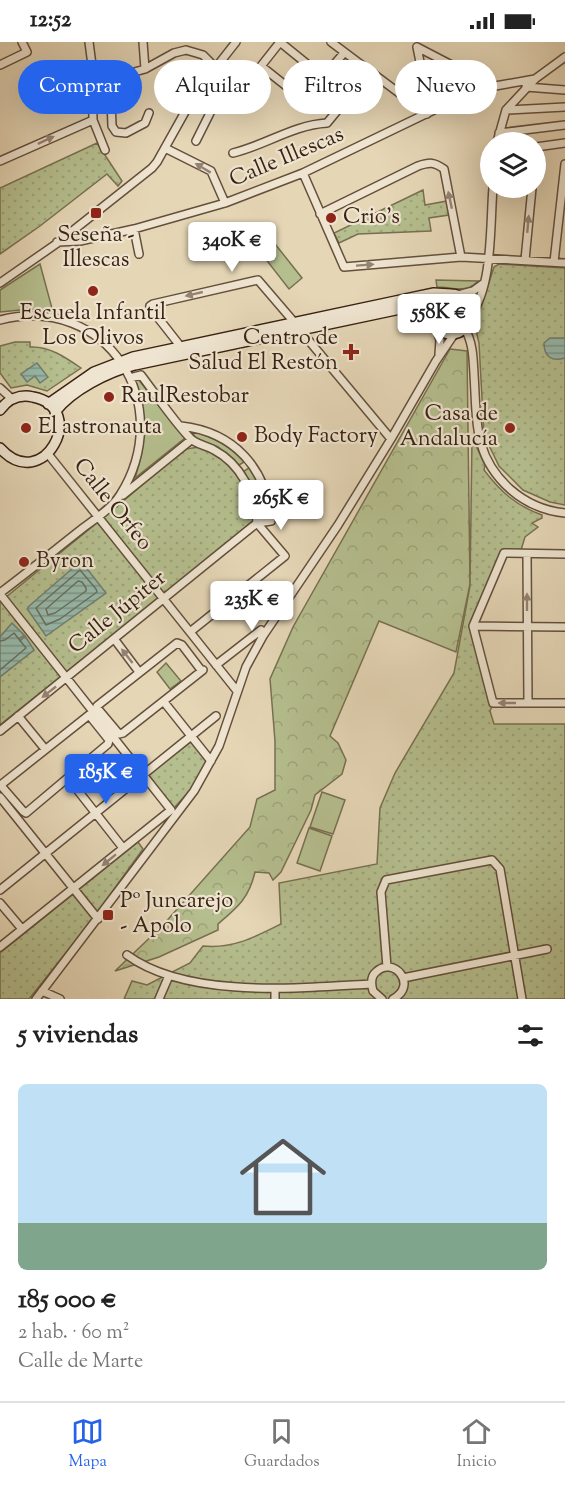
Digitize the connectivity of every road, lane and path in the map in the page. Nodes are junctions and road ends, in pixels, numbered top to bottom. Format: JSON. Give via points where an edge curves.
{"nodes":[{"id":1,"x":22,"y":42,"type":"edge"},
{"id":2,"x":89,"y":42,"type":"edge"},
{"id":3,"x":143,"y":42,"type":"edge"},
{"id":4,"x":236,"y":42,"type":"edge"},
{"id":5,"x":331,"y":42,"type":"edge"},
{"id":6,"x":344,"y":52,"type":"junction"},
{"id":7,"x":565,"y":57,"type":"edge"},
{"id":8,"x":91,"y":60,"type":"edge"},
{"id":9,"x":162,"y":60,"type":"edge"},
{"id":10,"x":208,"y":60,"type":"edge"},
{"id":11,"x":221,"y":60,"type":"edge"},
{"id":12,"x":266,"y":60,"type":"edge"},
{"id":13,"x":302,"y":60,"type":"edge"},
{"id":14,"x":337,"y":60,"type":"edge"},
{"id":15,"x":354,"y":60,"type":"edge"},
{"id":16,"x":420,"y":60,"type":"edge"},
{"id":17,"x":443,"y":60,"type":"edge"},
{"id":18,"x":154,"y":64,"type":"edge"},
{"id":19,"x":0,"y":65,"type":"edge"},
{"id":20,"x":146,"y":69,"type":"junction"},
{"id":21,"x":142,"y":70,"type":"edge"},
{"id":22,"x":271,"y":74,"type":"edge"},
{"id":23,"x":535,"y":79,"type":"junction"},
{"id":24,"x":283,"y":84,"type":"edge"},
{"id":25,"x":497,"y":86,"type":"edge"},
{"id":26,"x":526,"y":87,"type":"junction"},
{"id":27,"x":565,"y":90,"type":"edge"},
{"id":28,"x":565,"y":107,"type":"edge"},
{"id":29,"x":506,"y":110,"type":"junction"},
{"id":30,"x":149,"y":113,"type":"dead end"},
{"id":31,"x":93,"y":114,"type":"edge"},
{"id":32,"x":112,"y":114,"type":"edge"},
{"id":33,"x":183,"y":114,"type":"edge"},
{"id":34,"x":210,"y":114,"type":"edge"},
{"id":35,"x":334,"y":114,"type":"edge"},
{"id":36,"x":427,"y":114,"type":"edge"},
{"id":37,"x":93,"y":120,"type":"junction"},
{"id":38,"x":565,"y":125,"type":"edge"},
{"id":39,"x":498,"y":132,"type":"edge"},
{"id":40,"x":506,"y":132,"type":"edge"},
{"id":41,"x":196,"y":141,"type":"dead end"},
{"id":42,"x":565,"y":143,"type":"edge"},
{"id":43,"x":546,"y":146,"type":"edge"},
{"id":44,"x":165,"y":148,"type":"junction"},
{"id":45,"x":105,"y":150,"type":"dead end"},
{"id":46,"x":233,"y":153,"type":"dead end"},
{"id":47,"x":0,"y":161,"type":"edge"},
{"id":48,"x":565,"y":164,"type":"edge"},
{"id":49,"x":303,"y":172,"type":"junction"},
{"id":50,"x":492,"y":198,"type":"edge"},
{"id":51,"x":531,"y":198,"type":"edge"},
{"id":52,"x":225,"y":203,"type":"junction"},
{"id":53,"x":320,"y":214,"type":"junction"},
{"id":54,"x":75,"y":229,"type":"junction"},
{"id":55,"x":134,"y":229,"type":"junction"},
{"id":56,"x":80,"y":241,"type":"junction"},
{"id":57,"x":57,"y":242,"type":"junction"},
{"id":58,"x":139,"y":254,"type":"dead end"},
{"id":59,"x":461,"y":257,"type":"junction"},
{"id":60,"x":488,"y":258,"type":"junction"},
{"id":61,"x":525,"y":260,"type":"junction"},
{"id":62,"x":554,"y":262,"type":"junction"},
{"id":63,"x":565,"y":263,"type":"edge"},
{"id":64,"x":0,"y":283,"type":"edge"},
{"id":65,"x":484,"y":283,"type":"junction"},
{"id":66,"x":455,"y":295,"type":"junction"},
{"id":67,"x":471,"y":314,"type":"junction"},
{"id":68,"x":0,"y":320,"type":"edge"},
{"id":69,"x":434,"y":323,"type":"junction"},
{"id":70,"x":297,"y":326,"type":"junction"},
{"id":71,"x":465,"y":329,"type":"junction"},
{"id":72,"x":455,"y":333,"type":"junction"},
{"id":73,"x":181,"y":347,"type":"junction"},
{"id":74,"x":436,"y":361,"type":"junction"},
{"id":75,"x":124,"y":364,"type":"junction"},
{"id":76,"x":130,"y":378,"type":"junction"},
{"id":77,"x":0,"y":388,"type":"edge"},
{"id":78,"x":12,"y":399,"type":"junction"},
{"id":79,"x":48,"y":404,"type":"junction"},
{"id":80,"x":0,"y":407,"type":"edge"},
{"id":81,"x":55,"y":412,"type":"junction"},
{"id":82,"x":181,"y":426,"type":"junction"},
{"id":83,"x":391,"y":439,"type":"junction"},
{"id":84,"x":191,"y":440,"type":"junction"},
{"id":85,"x":2,"y":453,"type":"edge"},
{"id":86,"x":48,"y":454,"type":"junction"},
{"id":87,"x":249,"y":461,"type":"junction"},
{"id":88,"x":238,"y":470,"type":"junction"},
{"id":89,"x":119,"y":498,"type":"junction"},
{"id":90,"x":565,"y":513,"type":"edge"},
{"id":91,"x":99,"y":516,"type":"junction"},
{"id":92,"x":257,"y":523,"type":"junction"},
{"id":93,"x":527,"y":554,"type":"junction"},
{"id":94,"x":565,"y":554,"type":"edge"},
{"id":95,"x":0,"y":594,"type":"edge"},
{"id":96,"x":164,"y":600,"type":"junction"},
{"id":97,"x":473,"y":626,"type":"junction"},
{"id":98,"x":526,"y":627,"type":"junction"},
{"id":99,"x":565,"y":627,"type":"edge"},
{"id":100,"x":261,"y":630,"type":"dead end"},
{"id":101,"x":190,"y":632,"type":"junction"},
{"id":102,"x":115,"y":640,"type":"junction"},
{"id":103,"x":216,"y":665,"type":"junction"},
{"id":104,"x":139,"y":672,"type":"junction"},
{"id":105,"x":66,"y":678,"type":"junction"},
{"id":106,"x":237,"y":692,"type":"junction"},
{"id":107,"x":164,"y":702,"type":"junction"},
{"id":108,"x":528,"y":702,"type":"junction"},
{"id":109,"x":565,"y":703,"type":"edge"},
{"id":110,"x":18,"y":716,"type":"junction"},
{"id":111,"x":216,"y":716,"type":"dead end"},
{"id":112,"x":0,"y":731,"type":"edge"},
{"id":113,"x":191,"y":736,"type":"junction"},
{"id":114,"x":45,"y":749,"type":"junction"},
{"id":115,"x":211,"y":761,"type":"junction"},
{"id":116,"x":143,"y":775,"type":"junction"},
{"id":117,"x":68,"y":778,"type":"junction"},
{"id":118,"x":0,"y":797,"type":"edge"},
{"id":119,"x":96,"y":813,"type":"junction"},
{"id":120,"x":123,"y":848,"type":"junction"},
{"id":121,"x":45,"y":854,"type":"junction"},
{"id":122,"x":73,"y":889,"type":"junction"},
{"id":123,"x":0,"y":890,"type":"edge"},
{"id":124,"x":0,"y":903,"type":"edge"},
{"id":125,"x":98,"y":919,"type":"junction"},
{"id":126,"x":22,"y":929,"type":"junction"},
{"id":127,"x":0,"y":947,"type":"edge"},
{"id":128,"x":547,"y":949,"type":"dead end"},
{"id":129,"x":127,"y":955,"type":"dead end"},
{"id":130,"x":516,"y":956,"type":"junction"},
{"id":131,"x":387,"y":967,"type":"junction"},
{"id":132,"x":168,"y":978,"type":"junction"},
{"id":133,"x":403,"y":978,"type":"junction"},
{"id":134,"x":371,"y":984,"type":"junction"},
{"id":135,"x":275,"y":990,"type":"junction"},
{"id":136,"x":42,"y":991,"type":"junction"},
{"id":137,"x":36,"y":999,"type":"edge"},
{"id":138,"x":60,"y":999,"type":"edge"},
{"id":139,"x":159,"y":999,"type":"edge"},
{"id":140,"x":274,"y":999,"type":"edge"},
{"id":141,"x":382,"y":999,"type":"edge"},
{"id":142,"x":393,"y":999,"type":"edge"},
{"id":143,"x":522,"y":999,"type":"edge"}],
"edges":[{"from":1,"to":19,"type":"street","via":[[27,52]]},
{"from":2,"to":8,"type":"street"},
{"from":3,"to":20,"type":"street"},
{"from":4,"to":11,"type":"street"},
{"from":5,"to":6,"type":"street"},
{"from":6,"to":14,"type":"street"},
{"from":6,"to":15,"type":"street"},
{"from":7,"to":23,"type":"street"},
{"from":9,"to":10,"type":"street","via":[[186,50]]},
{"from":12,"to":13,"type":"street","via":[[280,42]]},
{"from":16,"to":17,"type":"street","via":[[417,47]]},
{"from":18,"to":20,"type":"street"},
{"from":20,"to":21,"type":"street"},
{"from":22,"to":24,"type":"street"},
{"from":23,"to":25,"type":"street","name":"Calle Illescas"},
{"from":23,"to":26,"type":"street"},
{"from":26,"to":27,"type":"street"},
{"from":26,"to":29,"type":"street"},
{"from":28,"to":29,"type":"street"},
{"from":29,"to":39,"type":"street"},
{"from":30,"to":32,"type":"street","via":[[145,123],[126,133],[116,132]]},
{"from":31,"to":37,"type":"street"},
{"from":33,"to":44,"type":"street"},
{"from":34,"to":41,"type":"street"},
{"from":35,"to":46,"type":"street","via":[[327,123],[302,127]]},
{"from":36,"to":49,"type":"street","name":"Calle Illescas"},
{"from":37,"to":45,"type":"street"},
{"from":47,"to":37,"type":"street","one_way":true},
{"from":38,"to":40,"type":"street"},
{"from":42,"to":43,"type":"street"},
{"from":52,"to":44,"type":"street","one_way":true,"via":[[212,171]]},
{"from":44,"to":54,"type":"street","via":[[152,168]]},
{"from":48,"to":62,"type":"street"},
{"from":49,"to":52,"type":"street","name":"Calle Illescas"},
{"from":49,"to":53,"type":"street"},
{"from":50,"to":60,"type":"street"},
{"from":61,"to":51,"type":"street","one_way":true},
{"from":52,"to":55,"type":"street","name":"Calle Illescas"},
{"from":53,"to":59,"type":"street","one_way":true,"via":[[344,267]]},
{"from":59,"to":53,"type":"street","one_way":true,"via":[[444,170],[435,162],[418,166]]},
{"from":54,"to":56,"type":"street"},
{"from":54,"to":57,"type":"street"},
{"from":55,"to":56,"type":"street","name":"Calle Illescas"},
{"from":55,"to":58,"type":"street"},
{"from":56,"to":57,"type":"street","name":"Calle Illescas"},
{"from":57,"to":64,"type":"street"},
{"from":59,"to":60,"type":"street"},
{"from":60,"to":61,"type":"street"},
{"from":60,"to":65,"type":"street"},
{"from":61,"to":62,"type":"street"},
{"from":62,"to":63,"type":"street"},
{"from":65,"to":66,"type":"street","via":[[473,291]]},
{"from":65,"to":67,"type":"street"},
{"from":66,"to":67,"type":"street","via":[[468,303]]},
{"from":66,"to":69,"type":"street","via":[[435,302]]},
{"from":66,"to":70,"type":"street","via":[[434,293]]},
{"from":67,"to":71,"type":"street"},
{"from":68,"to":75,"type":"street","via":[[32,315],[72,323]]},
{"from":69,"to":70,"type":"street","via":[[416,309],[405,308]]},
{"from":69,"to":72,"type":"street","via":[[444,332]]},
{"from":69,"to":74,"type":"street","via":[[440,340]]},
{"from":70,"to":73,"type":"street"},
{"from":70,"to":73,"type":"street","one_way":true,"via":[[258,280],[150,306]]},
{"from":70,"to":75,"type":"street"},
{"from":70,"to":83,"type":"street"},
{"from":71,"to":72,"type":"street"},
{"from":71,"to":90,"type":"street","via":[[472,347],[478,439],[489,466],[526,501]]},
{"from":72,"to":74,"type":"street"},
{"from":73,"to":75,"type":"street"},
{"from":74,"to":83,"type":"street"},
{"from":75,"to":76,"type":"street"},
{"from":75,"to":79,"type":"street","via":[[87,376]]},
{"from":75,"to":81,"type":"street"},
{"from":76,"to":82,"type":"street","via":[[141,375]]},
{"from":76,"to":89,"type":"street","via":[[141,431],[134,470]]},
{"from":77,"to":78,"type":"street"},
{"from":78,"to":79,"type":"street","via":[[30,396]]},
{"from":78,"to":80,"type":"street"},
{"from":79,"to":81,"type":"street"},
{"from":81,"to":86,"type":"street","via":[[60,430]]},
{"from":82,"to":84,"type":"street"},
{"from":82,"to":87,"type":"street","via":[[217,435]]},
{"from":83,"to":106,"type":"street","via":[[263,636]]},
{"from":84,"to":88,"type":"street","via":[[220,453]]},
{"from":84,"to":89,"type":"street"},
{"from":85,"to":86,"type":"street","via":[[27,462]]},
{"from":86,"to":91,"type":"street","name":"Calle Orfeo"},
{"from":87,"to":88,"type":"street"},
{"from":87,"to":92,"type":"street","via":[[266,492],[271,521]]},
{"from":88,"to":92,"type":"street","via":[[255,502]]},
{"from":89,"to":91,"type":"street"},
{"from":91,"to":95,"type":"street"},
{"from":91,"to":96,"type":"street","name":"Calle Orfeo"},
{"from":92,"to":96,"type":"street","name":"Calle Júpiter"},
{"from":92,"to":101,"type":"street","via":[[285,556]]},
{"from":93,"to":94,"type":"street"},
{"from":93,"to":97,"type":"street","via":[[504,553]]},
{"from":98,"to":93,"type":"street","one_way":true},
{"from":95,"to":105,"type":"street"},
{"from":96,"to":101,"type":"street","name":"Calle Orfeo"},
{"from":96,"to":102,"type":"street","name":"Calle Júpiter"},
{"from":97,"to":98,"type":"street"},
{"from":108,"to":97,"type":"street","one_way":true,"via":[[493,703]]},
{"from":98,"to":99,"type":"street"},
{"from":98,"to":108,"type":"street"},
{"from":100,"to":103,"type":"street"},
{"from":101,"to":103,"type":"street","name":"Calle Orfeo"},
{"from":104,"to":102,"type":"street","one_way":true},
{"from":102,"to":105,"type":"street","name":"Calle Júpiter"},
{"from":103,"to":106,"type":"street","name":"Calle Orfeo"},
{"from":104,"to":107,"type":"street","via":[[177,643],[203,670]]},
{"from":104,"to":107,"type":"street","via":[[98,705],[117,732],[123,733]]},
{"from":105,"to":110,"type":"street","name":"Calle Júpiter","one_way":true},
{"from":105,"to":116,"type":"street"},
{"from":106,"to":115,"type":"street"},
{"from":107,"to":113,"type":"street"},
{"from":108,"to":109,"type":"street"},
{"from":110,"to":112,"type":"street","name":"Calle Júpiter"},
{"from":110,"to":114,"type":"street"},
{"from":111,"to":113,"type":"street"},
{"from":113,"to":115,"type":"street"},
{"from":113,"to":116,"type":"street"},
{"from":114,"to":117,"type":"street","via":[[86,716],[109,740]]},
{"from":114,"to":117,"type":"street","via":[[2,784],[3,788],[27,812]]},
{"from":115,"to":125,"type":"street","via":[[194,791]]},
{"from":116,"to":119,"type":"street"},
{"from":116,"to":120,"type":"street","via":[[171,810]]},
{"from":117,"to":119,"type":"street"},
{"from":118,"to":121,"type":"street"},
{"from":119,"to":120,"type":"street"},
{"from":119,"to":121,"type":"street"},
{"from":120,"to":122,"type":"street","one_way":true},
{"from":121,"to":122,"type":"street"},
{"from":121,"to":123,"type":"street"},
{"from":122,"to":125,"type":"street"},
{"from":122,"to":126,"type":"street"},
{"from":124,"to":126,"type":"street"},
{"from":125,"to":136,"type":"street"},
{"from":126,"to":127,"type":"street"},
{"from":128,"to":130,"type":"street"},
{"from":129,"to":132,"type":"street"},
{"from":130,"to":131,"type":"street","via":[[500,869],[488,860],[386,880],[381,892]]},
{"from":130,"to":133,"type":"street"},
{"from":130,"to":143,"type":"street"},
{"from":131,"to":133,"type":"street","via":[[397,970]]},
{"from":131,"to":134,"type":"street","via":[[373,975]]},
{"from":132,"to":135,"type":"street"},
{"from":132,"to":139,"type":"street"},
{"from":133,"to":142,"type":"street","via":[[403,990]]},
{"from":134,"to":135,"type":"street"},
{"from":134,"to":141,"type":"street","via":[[375,995]]},
{"from":135,"to":140,"type":"street"},
{"from":136,"to":137,"type":"street"},
{"from":136,"to":138,"type":"street"}]}
